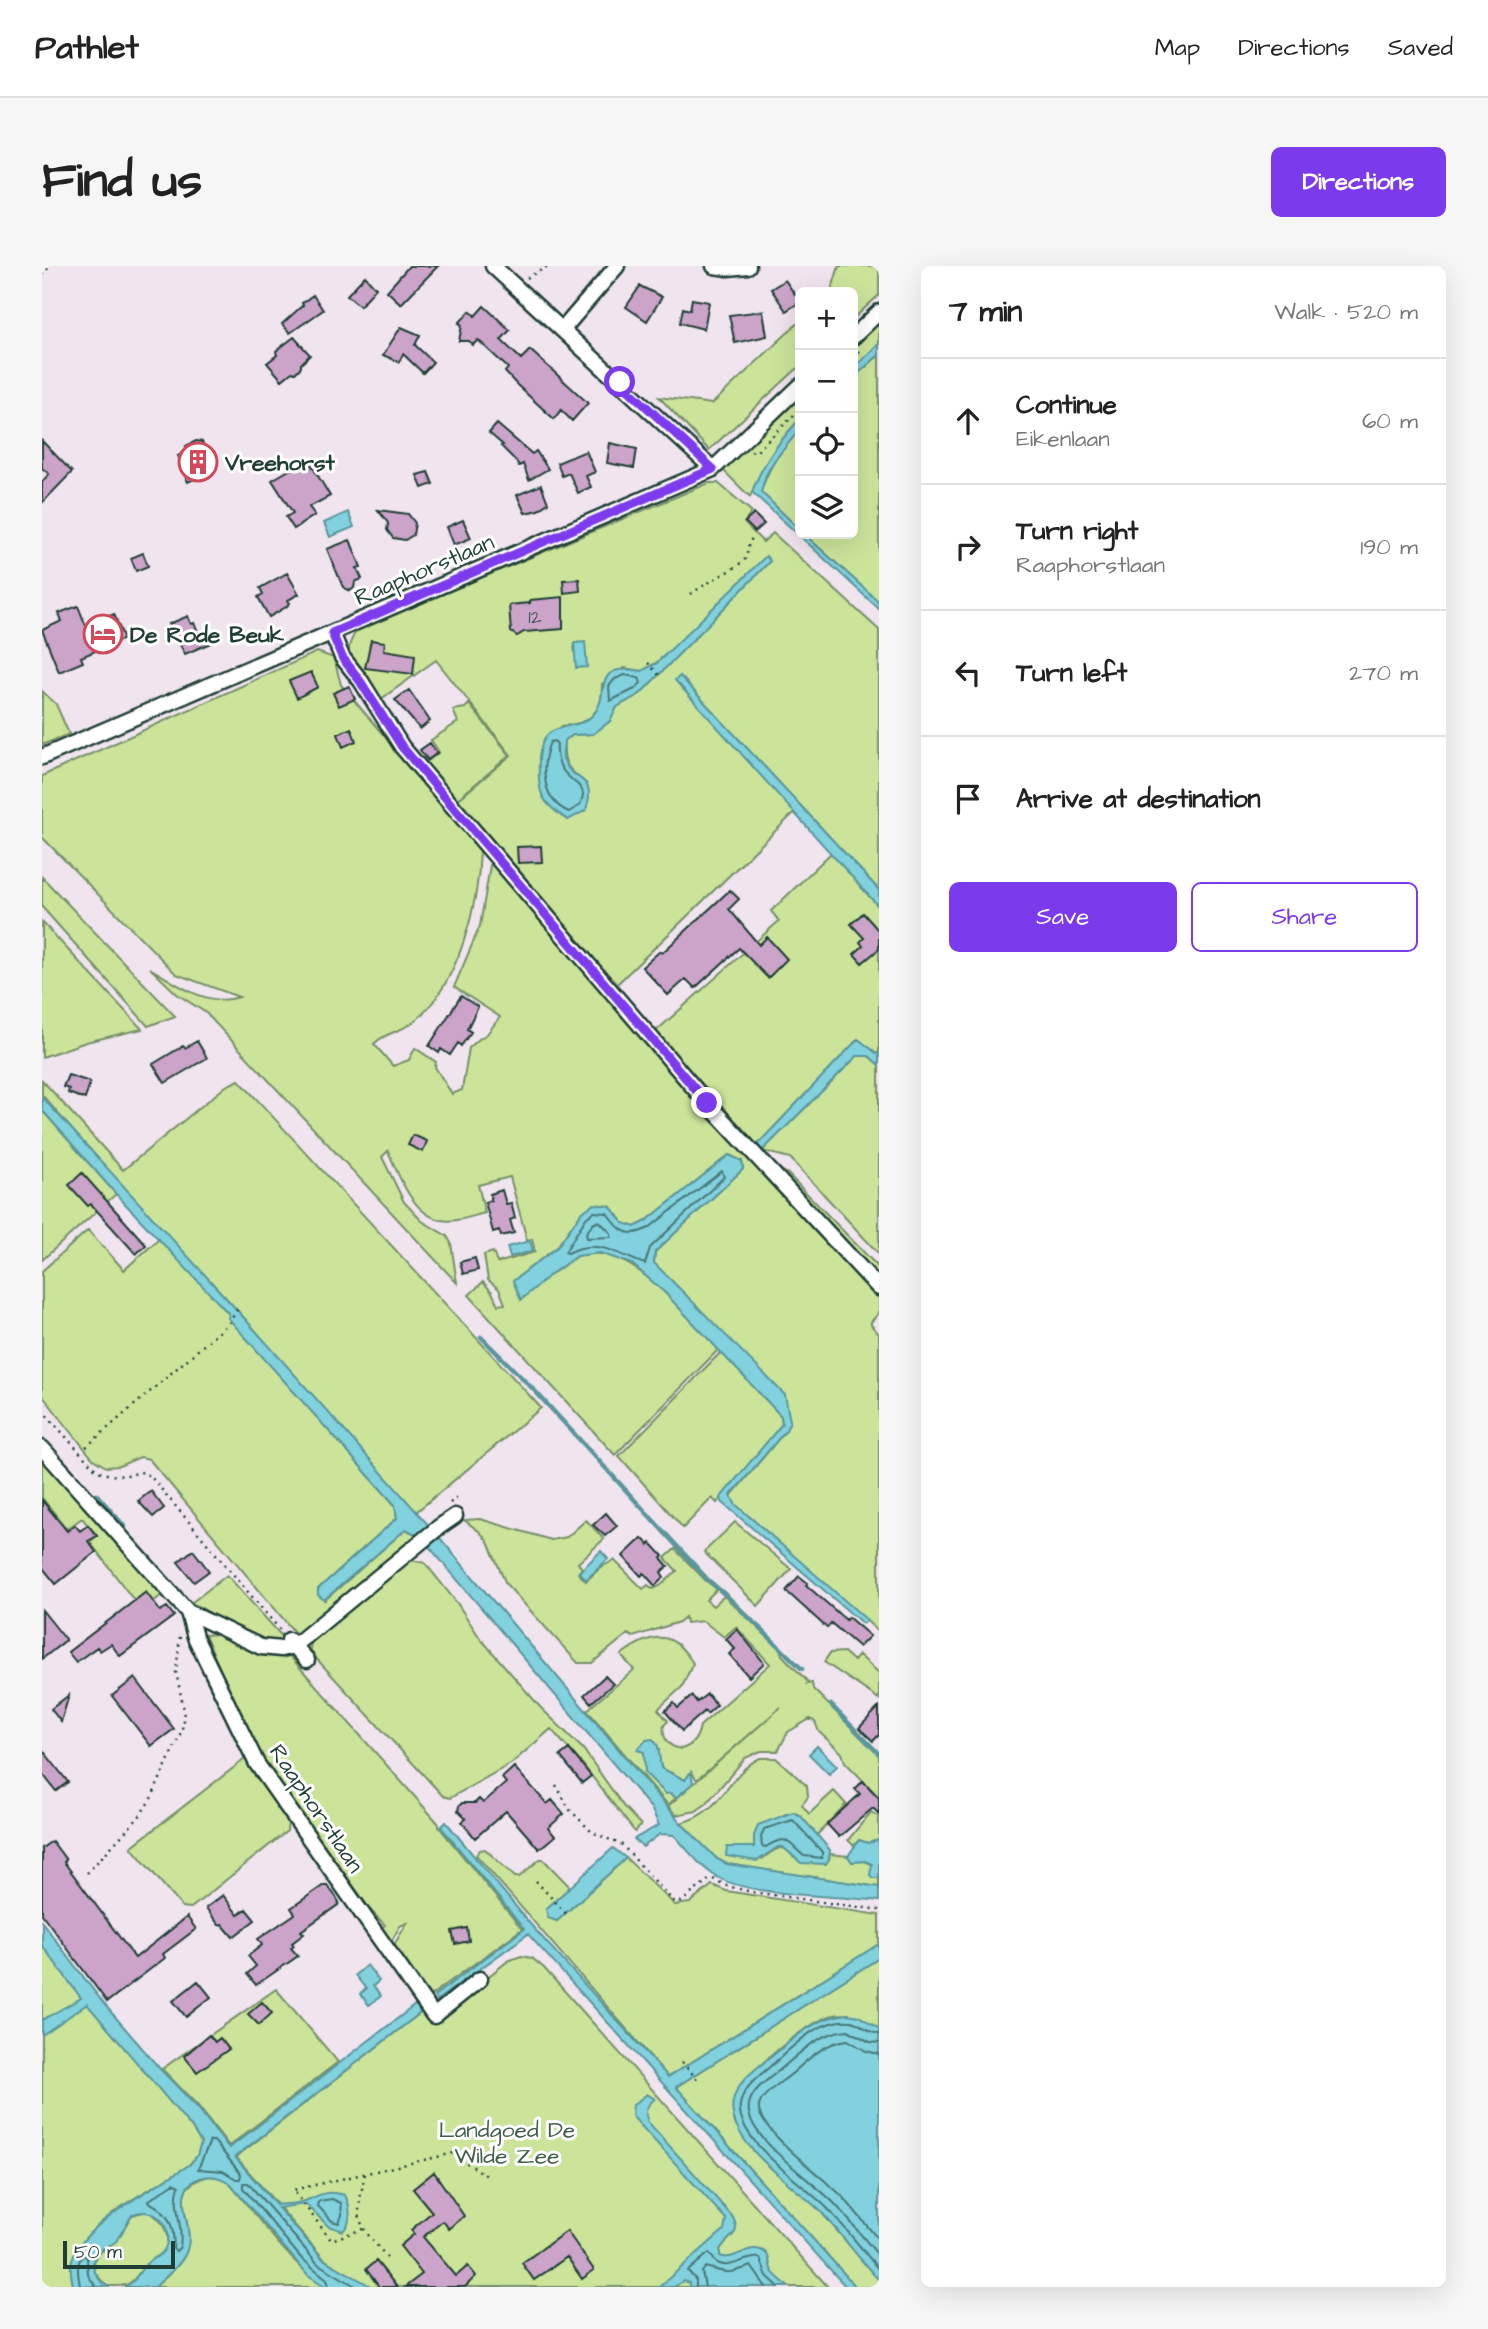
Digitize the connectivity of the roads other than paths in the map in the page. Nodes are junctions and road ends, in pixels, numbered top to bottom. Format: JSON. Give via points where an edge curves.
{"nodes":[{"id":1,"x":493,"y":266,"type":"edge"},
{"id":2,"x":617,"y":266,"type":"edge"},
{"id":3,"x":714,"y":266,"type":"edge"},
{"id":4,"x":748,"y":266,"type":"edge"},
{"id":5,"x":879,"y":312,"type":"edge"},
{"id":6,"x":563,"y":329,"type":"junction"},
{"id":7,"x":858,"y":332,"type":"edge"},
{"id":8,"x":795,"y":391,"type":"edge"},
{"id":9,"x":713,"y":469,"type":"junction"},
{"id":10,"x":332,"y":633,"type":"junction"},
{"id":11,"x":42,"y":757,"type":"edge"},
{"id":12,"x":879,"y":1288,"type":"edge"},
{"id":13,"x":42,"y":1448,"type":"edge"},
{"id":14,"x":455,"y":1516,"type":"dead end"},
{"id":15,"x":188,"y":1612,"type":"junction"},
{"id":16,"x":291,"y":1642,"type":"junction"},
{"id":17,"x":307,"y":1660,"type":"dead end"},
{"id":18,"x":480,"y":1979,"type":"dead end"}],
"edges":[{"from":1,"to":6,"type":"street"},
{"from":2,"to":6,"type":"street"},
{"from":3,"to":4,"type":"street"},
{"from":5,"to":7,"type":"street"},
{"from":6,"to":9,"type":"street"},
{"from":8,"to":9,"type":"street","name":"Raaphorstlaan"},
{"from":9,"to":10,"type":"street","name":"Raaphorstlaan"},
{"from":10,"to":11,"type":"street","name":"Raaphorstlaan"},
{"from":10,"to":12,"type":"street","via":[[342,657],[402,747],[707,1103]]},
{"from":13,"to":15,"type":"street","name":"Raaphorstlaan"},
{"from":14,"to":16,"type":"street"},
{"from":15,"to":16,"type":"street","name":"Raaphorstlaan","via":[[261,1647],[281,1649]]},
{"from":15,"to":18,"type":"street","name":"Raaphorstlaan","via":[[195,1637],[257,1765],[436,2020]]},
{"from":16,"to":17,"type":"street"}]}
